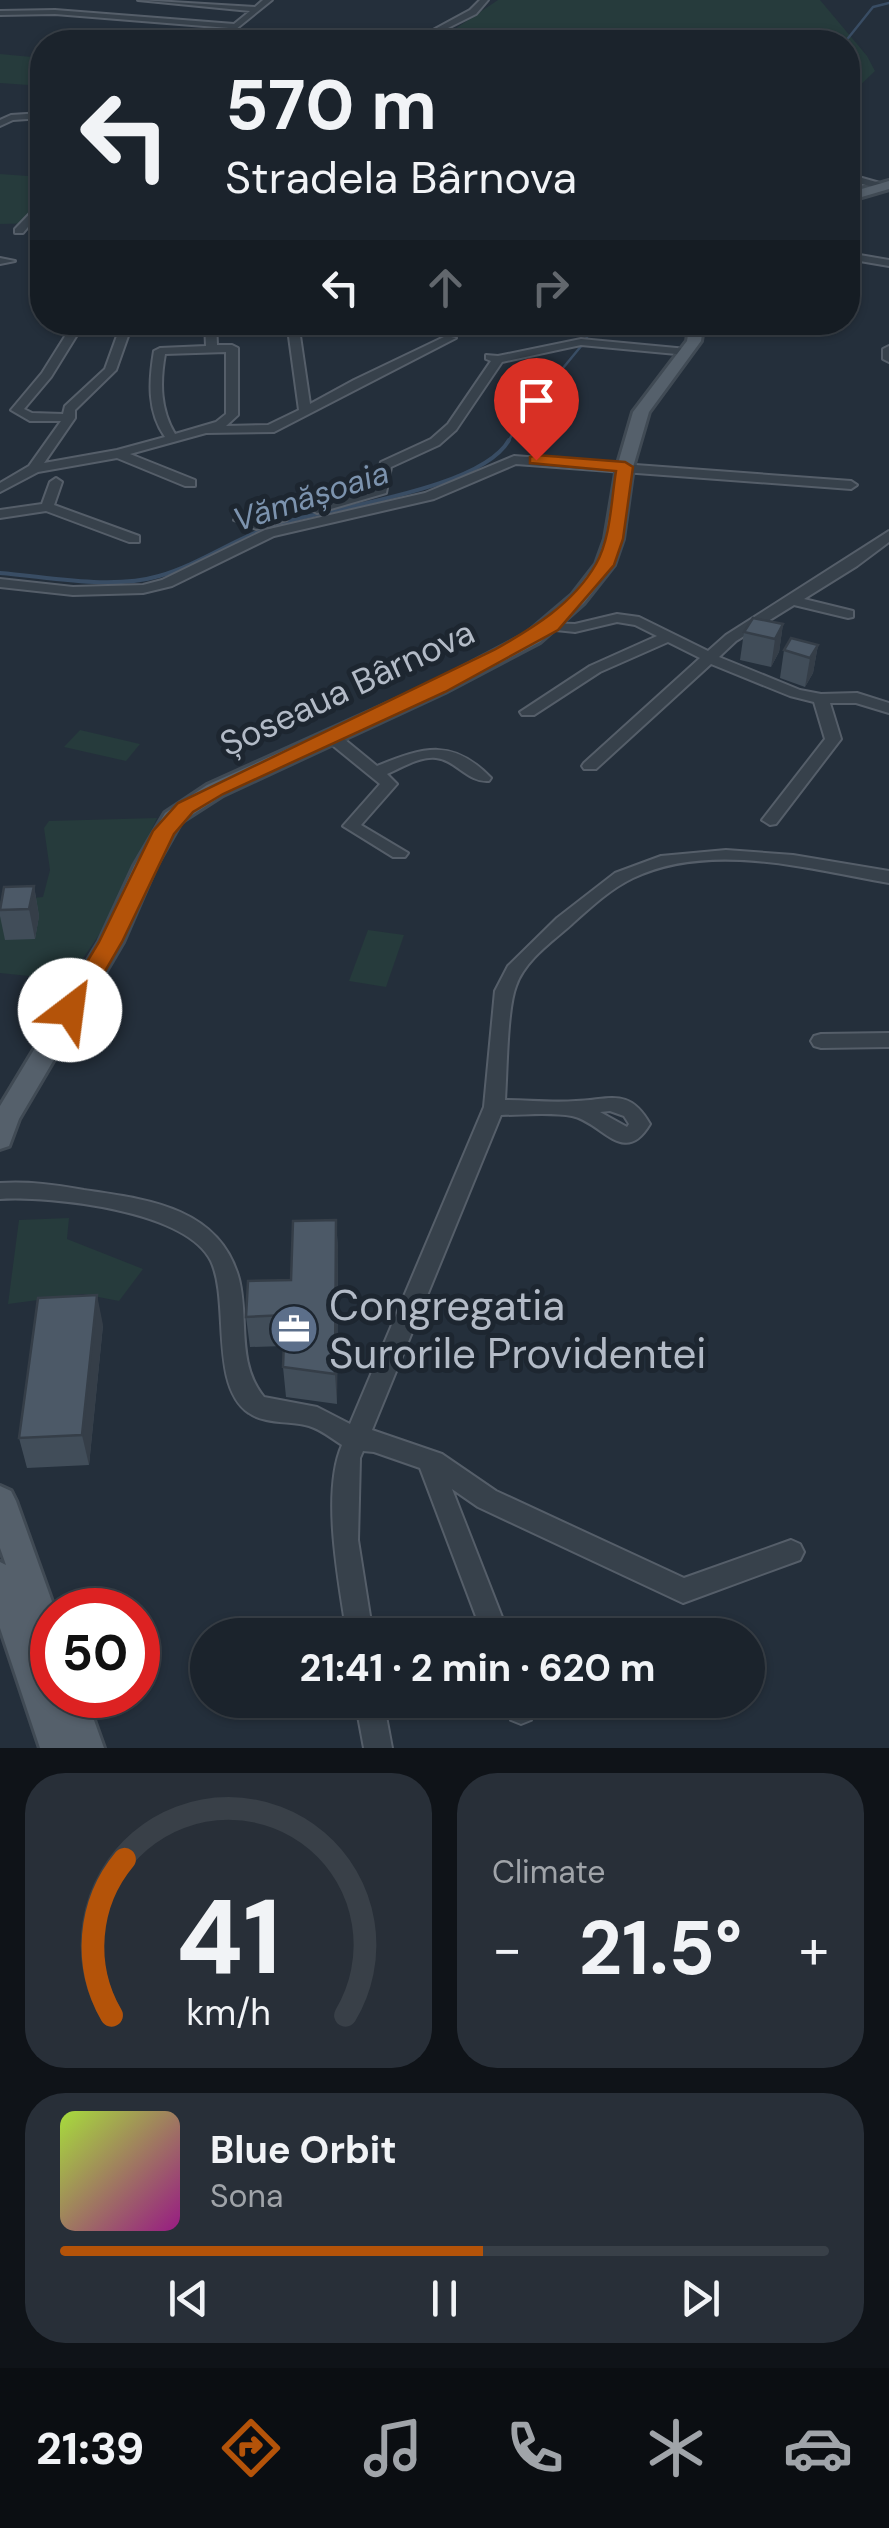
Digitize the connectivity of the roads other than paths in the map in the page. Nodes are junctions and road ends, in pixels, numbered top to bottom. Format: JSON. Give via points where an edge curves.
{"nodes":[{"id":1,"x":142,"y":0,"type":"edge"},
{"id":2,"x":268,"y":0,"type":"edge"},
{"id":3,"x":484,"y":0,"type":"edge"},
{"id":4,"x":98,"y":7,"type":"dead end"},
{"id":5,"x":256,"y":8,"type":"junction"},
{"id":6,"x":0,"y":13,"type":"edge"},
{"id":7,"x":88,"y":14,"type":"junction"},
{"id":8,"x":235,"y":26,"type":"junction"},
{"id":9,"x":230,"y":30,"type":"edge"},
{"id":10,"x":439,"y":30,"type":"edge"},
{"id":11,"x":30,"y":117,"type":"edge"},
{"id":12,"x":0,"y":123,"type":"edge"},
{"id":13,"x":860,"y":180,"type":"edge"},
{"id":14,"x":887,"y":186,"type":"edge"},
{"id":15,"x":860,"y":194,"type":"edge"},
{"id":16,"x":30,"y":218,"type":"edge"},
{"id":17,"x":19,"y":231,"type":"dead end"},
{"id":18,"x":860,"y":258,"type":"edge"},
{"id":19,"x":889,"y":262,"type":"edge"},
{"id":20,"x":72,"y":335,"type":"edge"},
{"id":21,"x":124,"y":335,"type":"edge"},
{"id":22,"x":211,"y":335,"type":"edge"},
{"id":23,"x":294,"y":335,"type":"edge"},
{"id":24,"x":695,"y":335,"type":"edge"},
{"id":25,"x":450,"y":338,"type":"dead end"},
{"id":26,"x":212,"y":348,"type":"junction"},
{"id":27,"x":889,"y":349,"type":"edge"},
{"id":28,"x":687,"y":352,"type":"junction"},
{"id":29,"x":889,"y":359,"type":"edge"},
{"id":30,"x":305,"y":412,"type":"junction"},
{"id":31,"x":69,"y":418,"type":"junction"},
{"id":32,"x":208,"y":430,"type":"junction"},
{"id":33,"x":172,"y":437,"type":"junction"},
{"id":34,"x":118,"y":454,"type":"junction"},
{"id":35,"x":625,"y":467,"type":"junction"},
{"id":36,"x":34,"y":469,"type":"junction"},
{"id":37,"x":56,"y":482,"type":"dead end"},
{"id":38,"x":190,"y":483,"type":"dead end"},
{"id":39,"x":851,"y":486,"type":"dead end"},
{"id":40,"x":0,"y":488,"type":"edge"},
{"id":41,"x":47,"y":507,"type":"junction"},
{"id":42,"x":0,"y":514,"type":"edge"},
{"id":43,"x":241,"y":520,"type":"dead end"},
{"id":44,"x":889,"y":534,"type":"edge"},
{"id":45,"x":134,"y":540,"type":"dead end"},
{"id":46,"x":0,"y":583,"type":"edge"},
{"id":47,"x":790,"y":600,"type":"junction"},
{"id":48,"x":848,"y":614,"type":"dead end"},
{"id":49,"x":551,"y":626,"type":"junction"},
{"id":50,"x":669,"y":636,"type":"junction"},
{"id":51,"x":712,"y":659,"type":"junction"},
{"id":52,"x":820,"y":699,"type":"junction"},
{"id":53,"x":889,"y":708,"type":"edge"},
{"id":54,"x":528,"y":712,"type":"dead end"},
{"id":55,"x":332,"y":737,"type":"junction"},
{"id":56,"x":590,"y":766,"type":"dead end"},
{"id":57,"x":378,"y":772,"type":"junction"},
{"id":58,"x":483,"y":778,"type":"dead end"},
{"id":59,"x":770,"y":820,"type":"dead end"},
{"id":60,"x":399,"y":853,"type":"dead end"},
{"id":61,"x":889,"y":877,"type":"edge"},
{"id":62,"x":889,"y":1040,"type":"edge"},
{"id":63,"x":821,"y":1041,"type":"dead end"},
{"id":64,"x":494,"y":1107,"type":"junction"},
{"id":65,"x":578,"y":1109,"type":"dead end"},
{"id":66,"x":2,"y":1126,"type":"edge"},
{"id":67,"x":0,"y":1191,"type":"edge"},
{"id":68,"x":355,"y":1440,"type":"junction"},
{"id":69,"x":433,"y":1462,"type":"junction"},
{"id":70,"x":0,"y":1501,"type":"edge"},
{"id":71,"x":791,"y":1552,"type":"dead end"},
{"id":72,"x":0,"y":1578,"type":"edge"},
{"id":73,"x":30,"y":1588,"type":"edge"},
{"id":74,"x":357,"y":1618,"type":"edge"},
{"id":75,"x":490,"y":1618,"type":"edge"},
{"id":76,"x":76,"y":1718,"type":"edge"},
{"id":77,"x":372,"y":1718,"type":"edge"},
{"id":78,"x":58,"y":1748,"type":"edge"},
{"id":79,"x":86,"y":1748,"type":"edge"},
{"id":80,"x":378,"y":1748,"type":"edge"}],
"edges":[{"from":1,"to":5,"type":"street"},
{"from":2,"to":5,"type":"street"},
{"from":3,"to":10,"type":"street"},
{"from":4,"to":7,"type":"street"},
{"from":5,"to":8,"type":"street"},
{"from":6,"to":7,"type":"street"},
{"from":7,"to":8,"type":"street"},
{"from":8,"to":9,"type":"street"},
{"from":11,"to":12,"type":"street"},
{"from":13,"to":14,"type":"street"},
{"from":14,"to":15,"type":"main road"},
{"from":16,"to":17,"type":"street"},
{"from":18,"to":19,"type":"street"},
{"from":20,"to":31,"type":"street","via":[[17,410]]},
{"from":21,"to":31,"type":"street","via":[[114,364],[78,399]]},
{"from":22,"to":26,"type":"street"},
{"from":23,"to":30,"type":"street"},
{"from":24,"to":28,"type":"main road","name":"Șoseaua Bârnova"},
{"from":25,"to":30,"type":"street"},
{"from":26,"to":32,"type":"street","via":[[232,348],[232,416]]},
{"from":26,"to":33,"type":"street","via":[[159,354],[160,417]]},
{"from":27,"to":29,"type":"street"},
{"from":28,"to":35,"type":"main road","name":"Șoseaua Bârnova","via":[[644,405]]},
{"from":28,"to":43,"type":"street","via":[[581,342],[494,358],[452,427],[385,466],[377,493],[256,525]]},
{"from":30,"to":32,"type":"street","via":[[270,429]]},
{"from":31,"to":36,"type":"street"},
{"from":32,"to":33,"type":"street"},
{"from":33,"to":34,"type":"street"},
{"from":34,"to":36,"type":"street"},
{"from":34,"to":38,"type":"street"},
{"from":35,"to":39,"type":"street"},
{"from":35,"to":46,"type":"street","via":[[504,462],[429,496],[270,533],[167,584],[73,591]]},
{"from":35,"to":49,"type":"main road","name":"Șoseaua Bârnova","via":[[605,565]]},
{"from":36,"to":40,"type":"street"},
{"from":37,"to":41,"type":"street"},
{"from":41,"to":42,"type":"street"},
{"from":41,"to":45,"type":"street"},
{"from":44,"to":47,"type":"street"},
{"from":47,"to":48,"type":"street"},
{"from":47,"to":51,"type":"street","via":[[731,638]]},
{"from":49,"to":50,"type":"street","via":[[629,618]]},
{"from":49,"to":55,"type":"main road","name":"Șoseaua Bârnova"},
{"from":50,"to":51,"type":"street"},
{"from":50,"to":54,"type":"street","via":[[594,669]]},
{"from":51,"to":52,"type":"street"},
{"from":51,"to":56,"type":"street"},
{"from":52,"to":53,"type":"street","via":[[857,698]]},
{"from":52,"to":59,"type":"street","via":[[834,740]]},
{"from":55,"to":57,"type":"street"},
{"from":55,"to":66,"type":"main road","name":"Șoseaua Bârnova","via":[[215,790],[174,818]]},
{"from":57,"to":58,"type":"street","via":[[444,751]]},
{"from":57,"to":60,"type":"street","via":[[388,790],[351,826]]},
{"from":61,"to":64,"type":"street","via":[[717,857],[655,863],[626,874],[592,897],[509,976]]},
{"from":62,"to":63,"type":"street"},
{"from":64,"to":65,"type":"street"},
{"from":64,"to":68,"type":"street"},
{"from":67,"to":68,"type":"street","via":[[23,1188],[148,1207],[195,1228],[224,1264],[239,1381],[247,1397],[257,1406],[316,1416]]},
{"from":68,"to":69,"type":"street","via":[[374,1440]]},
{"from":68,"to":74,"type":"street","via":[[348,1458],[345,1540]]},
{"from":69,"to":71,"type":"street","via":[[487,1500],[683,1591]]},
{"from":69,"to":75,"type":"street"},
{"from":70,"to":73,"type":"main road"},
{"from":72,"to":78,"type":"main road"},
{"from":76,"to":79,"type":"main road"},
{"from":77,"to":80,"type":"street"}]}
